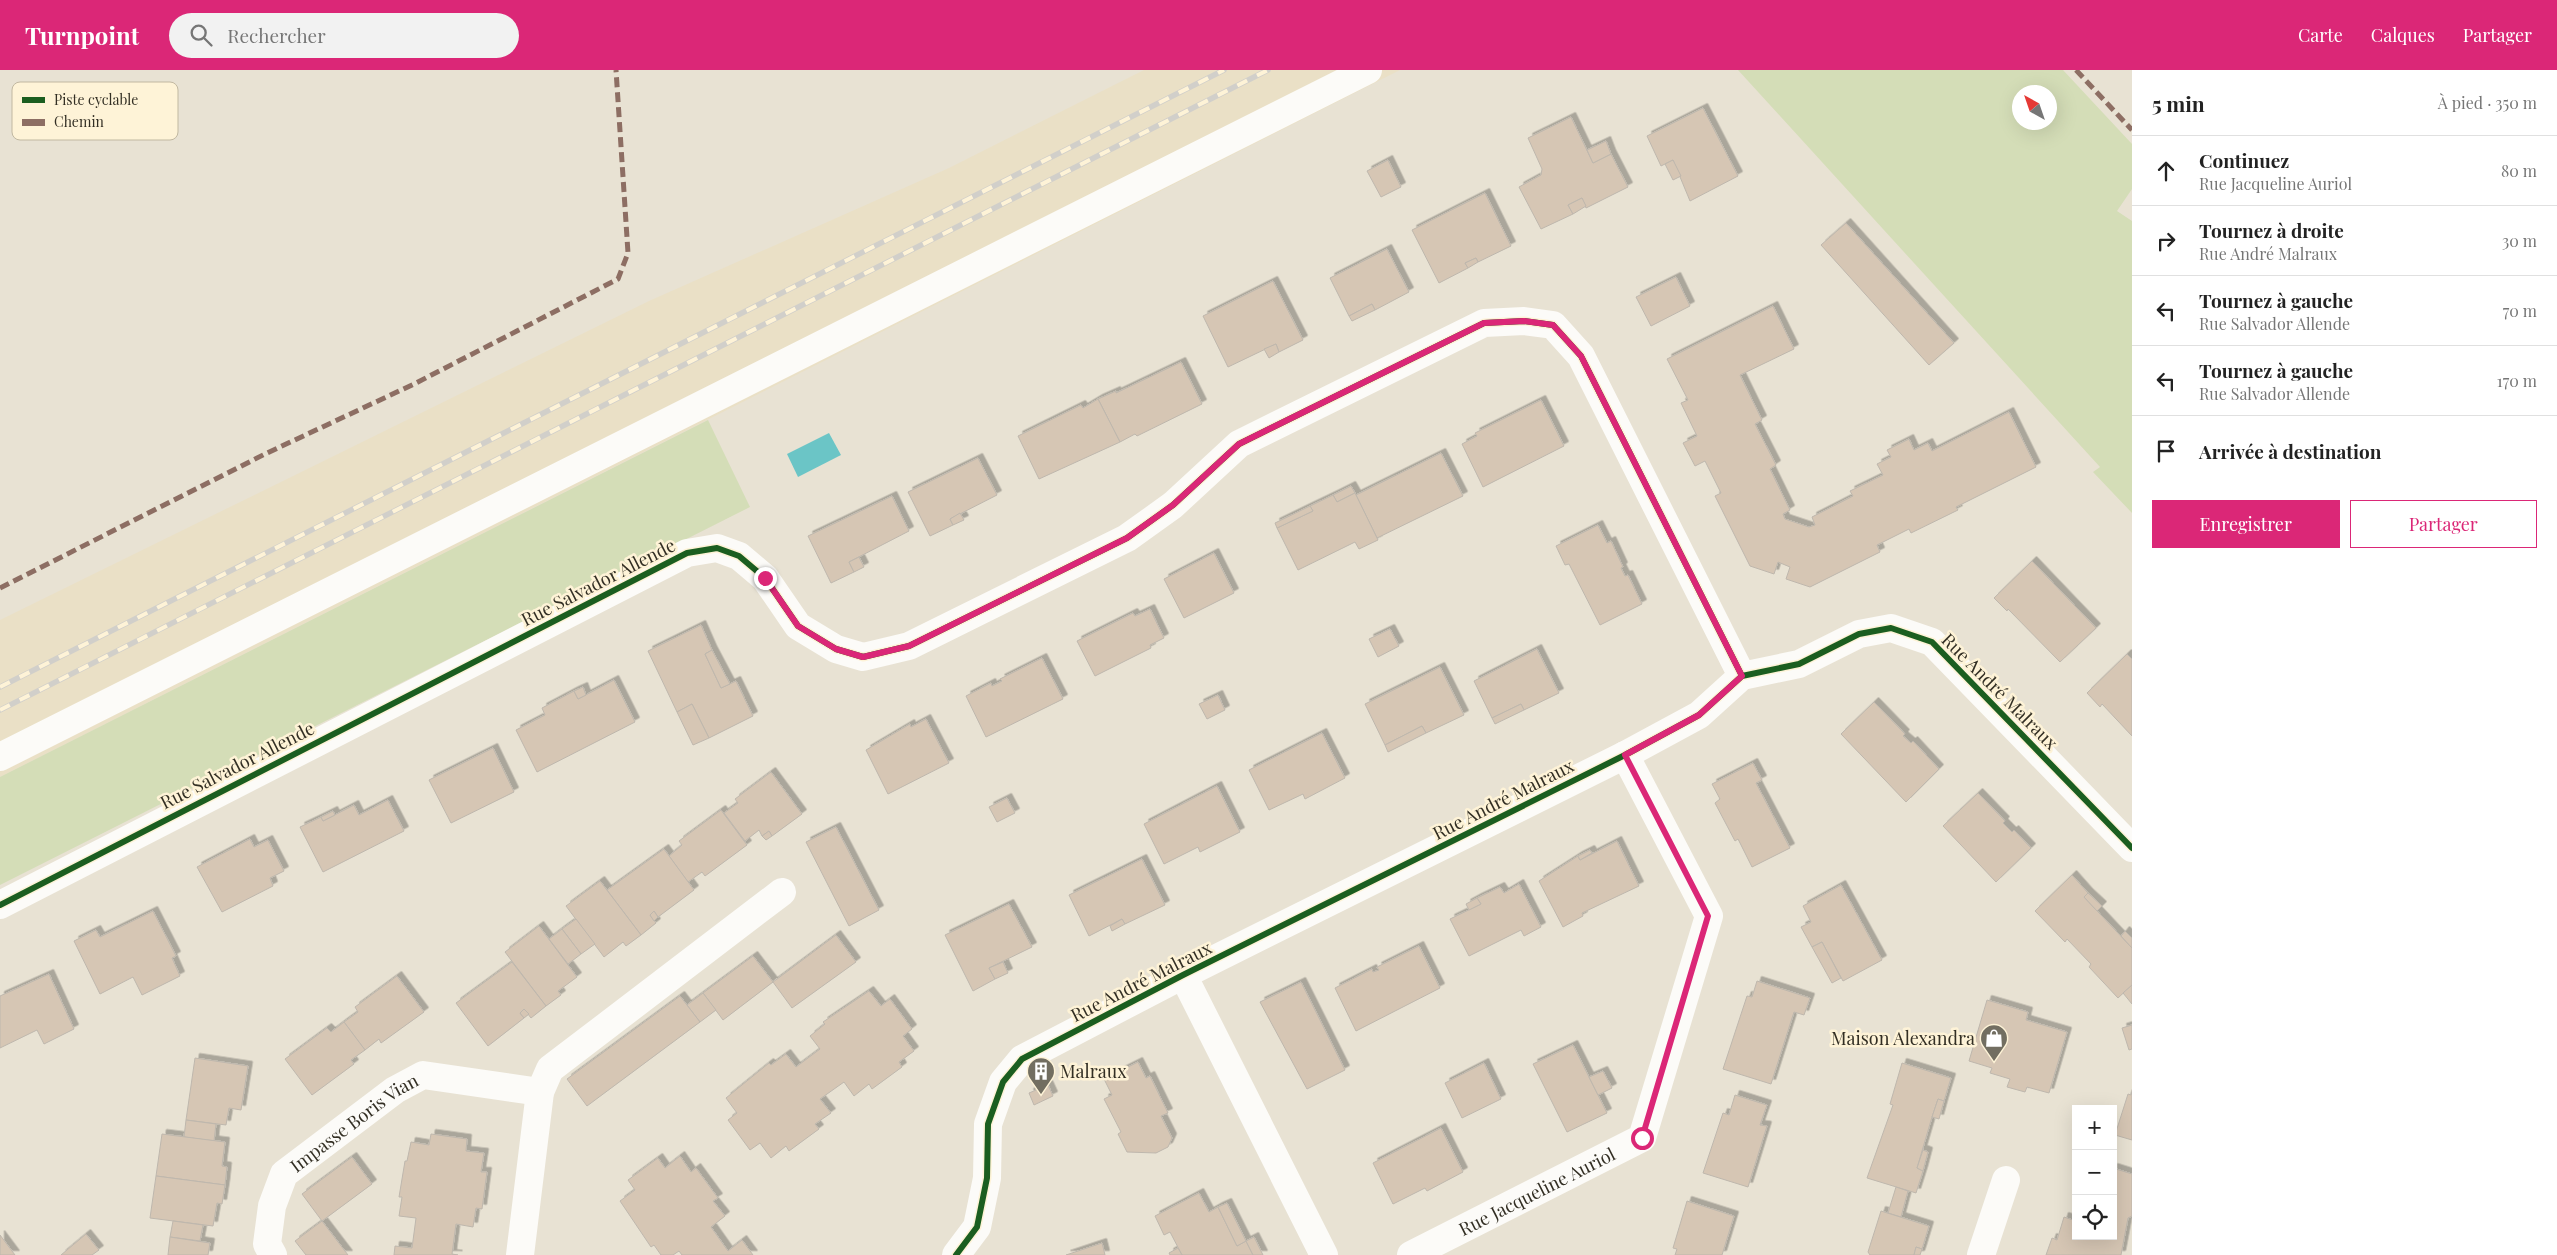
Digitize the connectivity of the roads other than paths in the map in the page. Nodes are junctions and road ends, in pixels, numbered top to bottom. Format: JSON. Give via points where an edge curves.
{"nodes":[{"id":1,"x":1368,"y":70,"type":"edge"},
{"id":2,"x":1742,"y":676,"type":"junction"},
{"id":3,"x":1625,"y":755,"type":"junction"},
{"id":4,"x":0,"y":757,"type":"edge"},
{"id":5,"x":2132,"y":848,"type":"edge"},
{"id":6,"x":782,"y":892,"type":"dead end"},
{"id":7,"x":0,"y":905,"type":"edge"},
{"id":8,"x":1183,"y":975,"type":"junction"},
{"id":9,"x":540,"y":1092,"type":"junction"},
{"id":10,"x":2006,"y":1180,"type":"dead end"},
{"id":11,"x":273,"y":1255,"type":"edge"},
{"id":12,"x":520,"y":1255,"type":"edge"},
{"id":13,"x":956,"y":1255,"type":"edge"},
{"id":14,"x":1324,"y":1255,"type":"edge"},
{"id":15,"x":1411,"y":1255,"type":"edge"},
{"id":16,"x":1981,"y":1255,"type":"edge"}],
"edges":[{"from":1,"to":4,"type":"street"},
{"from":2,"to":3,"type":"street","name":"Rue André Malraux","via":[[1699,715]]},
{"from":2,"to":5,"type":"street","name":"Rue André Malraux","via":[[1800,664],[1859,634],[1891,628],[1932,642]]},
{"from":2,"to":7,"type":"street","name":"Rue Salvador Allende","via":[[1581,356],[1553,325],[1524,321],[1484,323],[1239,444],[1173,505],[1127,538],[909,646],[863,657],[836,649],[798,626],[765,578],[739,556],[717,548],[687,553]]},
{"from":3,"to":8,"type":"street","name":"Rue André Malraux"},
{"from":3,"to":15,"type":"street","name":"Rue Jacqueline Auriol","via":[[1708,916],[1642,1138]]},
{"from":6,"to":9,"type":"street","via":[[550,1069]]},
{"from":8,"to":13,"type":"street","name":"Rue André Malraux","via":[[1022,1059],[1003,1082],[988,1124],[987,1178],[977,1227]]},
{"from":8,"to":14,"type":"street"},
{"from":9,"to":11,"type":"street","name":"Impasse Boris Vian","via":[[423,1075],[395,1090],[284,1174],[272,1206],[267,1244]]},
{"from":9,"to":12,"type":"street"},
{"from":10,"to":16,"type":"street"}]}
